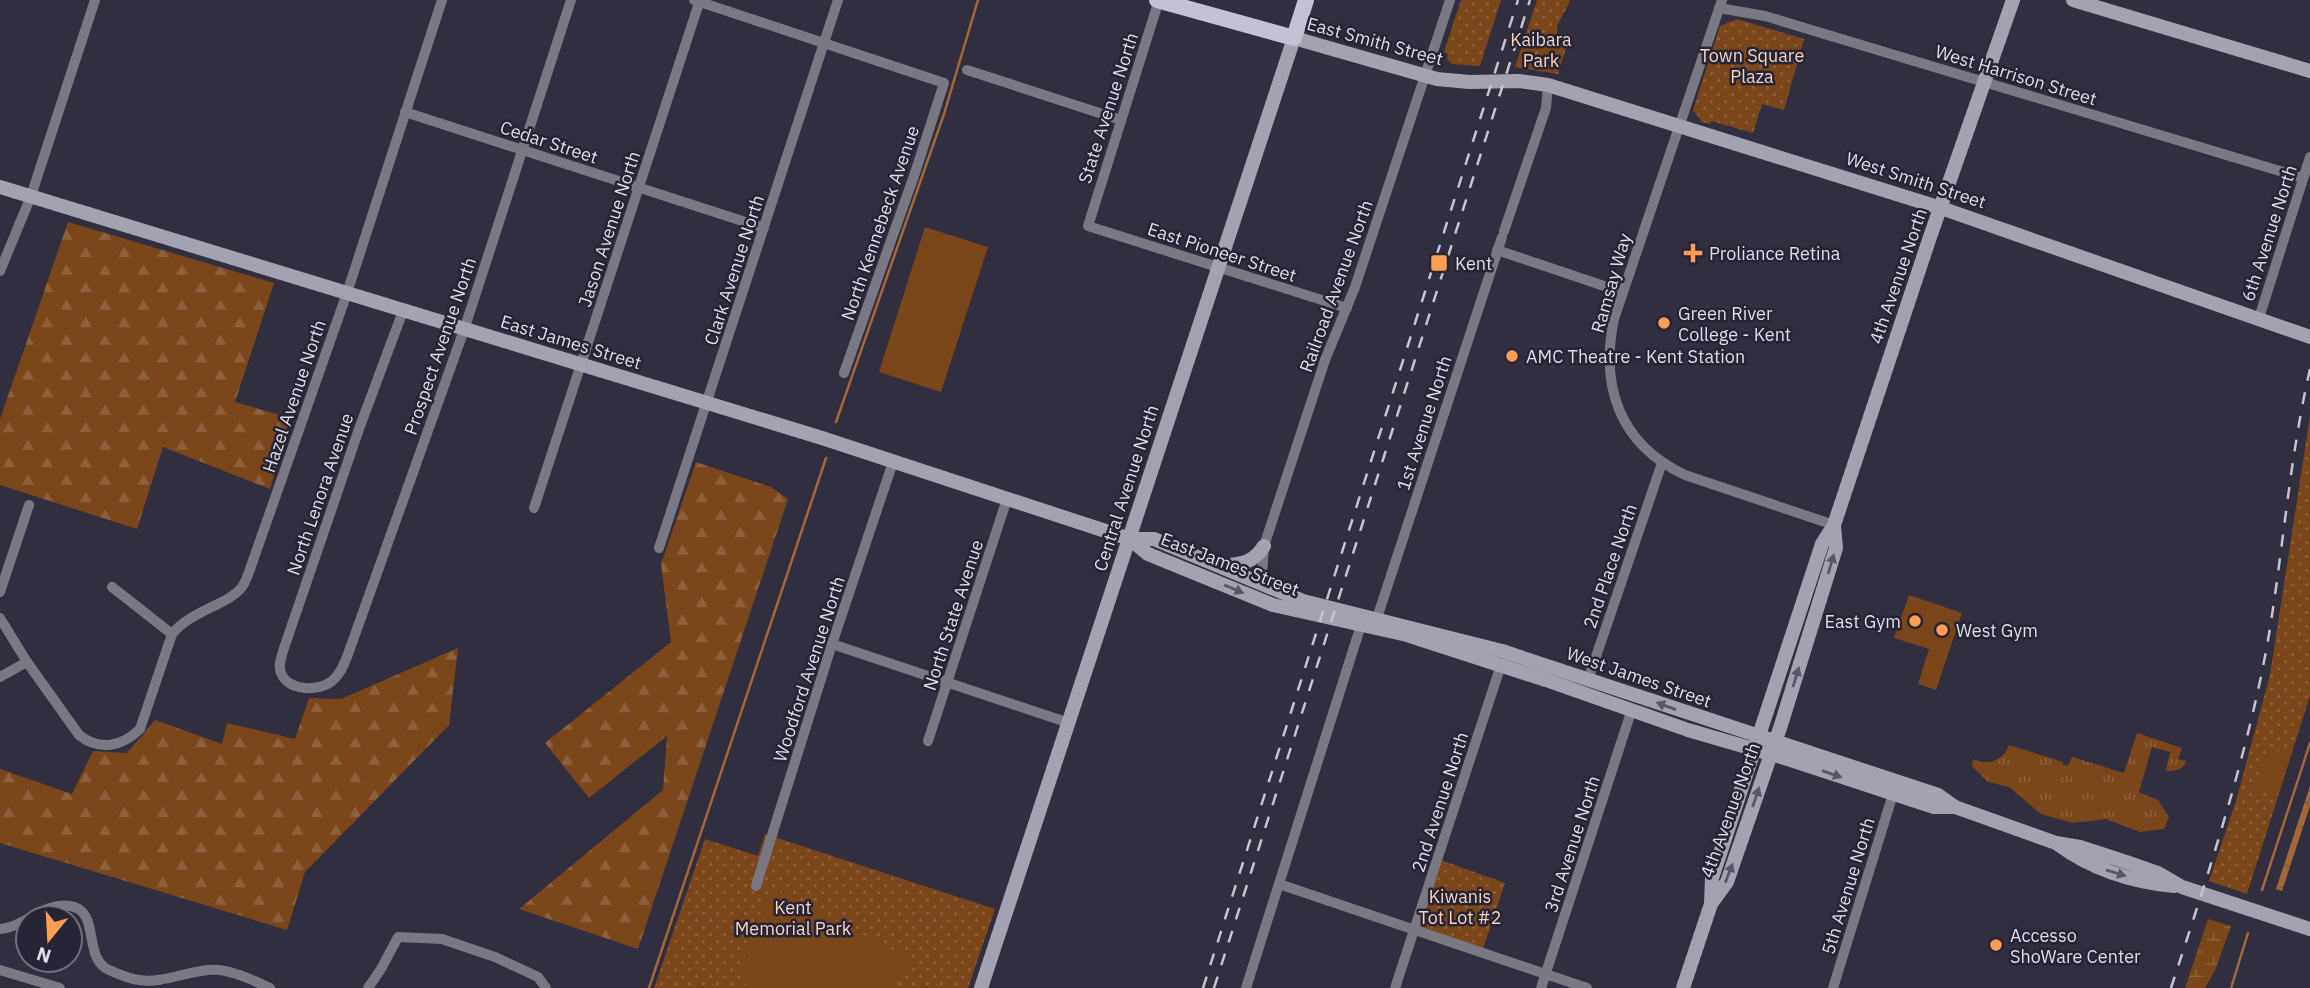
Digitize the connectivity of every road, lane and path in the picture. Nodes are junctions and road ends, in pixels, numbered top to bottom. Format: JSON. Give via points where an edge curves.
{"nodes":[{"id":1,"x":95,"y":0,"type":"edge"},
{"id":2,"x":442,"y":0,"type":"edge"},
{"id":3,"x":571,"y":0,"type":"edge"},
{"id":4,"x":838,"y":0,"type":"edge"},
{"id":5,"x":1158,"y":0,"type":"edge"},
{"id":6,"x":1306,"y":0,"type":"edge"},
{"id":7,"x":1450,"y":0,"type":"edge"},
{"id":8,"x":2014,"y":0,"type":"edge"},
{"id":9,"x":2073,"y":0,"type":"edge"},
{"id":10,"x":698,"y":1,"type":"edge"},
{"id":11,"x":1720,"y":4,"type":"edge"},
{"id":12,"x":1294,"y":38,"type":"junction"},
{"id":13,"x":824,"y":43,"type":"junction"},
{"id":14,"x":967,"y":70,"type":"dead end"},
{"id":15,"x":2310,"y":71,"type":"edge"},
{"id":16,"x":1425,"y":76,"type":"junction"},
{"id":17,"x":1504,"y":82,"type":"joint"},
{"id":18,"x":1985,"y":83,"type":"junction"},
{"id":19,"x":1548,"y":85,"type":"junction"},
{"id":20,"x":405,"y":112,"type":"junction"},
{"id":21,"x":1121,"y":120,"type":"junction"},
{"id":22,"x":1678,"y":126,"type":"junction"},
{"id":23,"x":523,"y":150,"type":"junction"},
{"id":24,"x":2310,"y":157,"type":"edge"},
{"id":25,"x":2303,"y":178,"type":"junction"},
{"id":26,"x":0,"y":187,"type":"edge"},
{"id":27,"x":639,"y":187,"type":"junction"},
{"id":28,"x":31,"y":196,"type":"junction"},
{"id":29,"x":1941,"y":208,"type":"junction"},
{"id":30,"x":1088,"y":226,"type":"joint"},
{"id":31,"x":764,"y":228,"type":"junction"},
{"id":32,"x":1497,"y":250,"type":"junction"},
{"id":33,"x":1217,"y":268,"type":"junction"},
{"id":34,"x":0,"y":271,"type":"edge"},
{"id":35,"x":1622,"y":292,"type":"junction"},
{"id":36,"x":346,"y":293,"type":"junction"},
{"id":37,"x":1347,"y":308,"type":"junction"},
{"id":38,"x":403,"y":311,"type":"junction"},
{"id":39,"x":2259,"y":318,"type":"junction"},
{"id":40,"x":464,"y":330,"type":"junction"},
{"id":41,"x":2310,"y":337,"type":"edge"},
{"id":42,"x":582,"y":366,"type":"junction"},
{"id":43,"x":844,"y":373,"type":"dead end"},
{"id":44,"x":708,"y":403,"type":"junction"},
{"id":45,"x":893,"y":462,"type":"junction"},
{"id":46,"x":1662,"y":463,"type":"junction"},
{"id":47,"x":1007,"y":499,"type":"junction"},
{"id":48,"x":29,"y":505,"type":"dead end"},
{"id":49,"x":534,"y":508,"type":"dead end"},
{"id":50,"x":1834,"y":525,"type":"junction"},
{"id":51,"x":1130,"y":539,"type":"junction"},
{"id":52,"x":1264,"y":547,"type":"junction"},
{"id":53,"x":659,"y":548,"type":"dead end"},
{"id":54,"x":1219,"y":567,"type":"junction"},
{"id":55,"x":1258,"y":583,"type":"junction"},
{"id":56,"x":113,"y":587,"type":"dead end"},
{"id":57,"x":0,"y":592,"type":"edge"},
{"id":58,"x":1303,"y":601,"type":"joint"},
{"id":59,"x":0,"y":618,"type":"edge"},
{"id":60,"x":1377,"y":618,"type":"junction"},
{"id":61,"x":1361,"y":625,"type":"junction"},
{"id":62,"x":172,"y":634,"type":"junction"},
{"id":63,"x":832,"y":644,"type":"junction"},
{"id":64,"x":27,"y":662,"type":"junction"},
{"id":65,"x":1501,"y":665,"type":"junction"},
{"id":66,"x":1530,"y":674,"type":"junction"},
{"id":67,"x":0,"y":677,"type":"edge"},
{"id":68,"x":1588,"y":680,"type":"junction"},
{"id":69,"x":947,"y":682,"type":"junction"},
{"id":70,"x":316,"y":688,"type":"joint"},
{"id":71,"x":1632,"y":709,"type":"junction"},
{"id":72,"x":1069,"y":723,"type":"junction"},
{"id":73,"x":928,"y":741,"type":"dead end"},
{"id":74,"x":1757,"y":743,"type":"junction"},
{"id":75,"x":1773,"y":748,"type":"junction"},
{"id":76,"x":1893,"y":794,"type":"junction"},
{"id":77,"x":1955,"y":807,"type":"junction"},
{"id":78,"x":1279,"y":884,"type":"junction"},
{"id":79,"x":756,"y":886,"type":"dead end"},
{"id":80,"x":1711,"y":904,"type":"junction"},
{"id":81,"x":0,"y":929,"type":"edge"},
{"id":82,"x":1415,"y":929,"type":"junction"},
{"id":83,"x":2310,"y":929,"type":"edge"},
{"id":84,"x":0,"y":970,"type":"edge"},
{"id":85,"x":1546,"y":974,"type":"junction"},
{"id":86,"x":265,"y":987,"type":"edge"},
{"id":87,"x":60,"y":988,"type":"edge"},
{"id":88,"x":368,"y":988,"type":"edge"},
{"id":89,"x":546,"y":988,"type":"edge"},
{"id":90,"x":981,"y":988,"type":"edge"},
{"id":91,"x":1246,"y":988,"type":"edge"},
{"id":92,"x":1395,"y":988,"type":"edge"},
{"id":93,"x":1541,"y":988,"type":"edge"},
{"id":94,"x":1587,"y":988,"type":"edge"},
{"id":95,"x":1683,"y":988,"type":"edge"},
{"id":96,"x":1833,"y":988,"type":"edge"}],
"edges":[{"from":1,"to":28,"type":"street"},
{"from":2,"to":20,"type":"street","name":"Hazel Avenue North"},
{"from":3,"to":23,"type":"street","name":"Prospect Avenue North"},
{"from":4,"to":13,"type":"street","name":"Clark Avenue North"},
{"from":5,"to":12,"type":"main road","name":"East Smith Street"},
{"from":5,"to":21,"type":"street","name":"State Avenue North"},
{"from":6,"to":12,"type":"main road","name":"Central Avenue North"},
{"from":7,"to":16,"type":"street","name":"Railroad Avenue North"},
{"from":8,"to":18,"type":"main road","name":"4th Avenue North"},
{"from":9,"to":15,"type":"main road"},
{"from":10,"to":13,"type":"street"},
{"from":10,"to":27,"type":"street","name":"Jason Avenue North"},
{"from":11,"to":18,"type":"street","name":"West Harrison Street"},
{"from":11,"to":22,"type":"street"},
{"from":12,"to":16,"type":"main road","name":"East Smith Street"},
{"from":12,"to":33,"type":"main road","name":"Central Avenue North"},
{"from":13,"to":31,"type":"street","name":"Clark Avenue North"},
{"from":13,"to":43,"type":"street","name":"North Kennebeck Avenue","via":[[944,83]]},
{"from":14,"to":21,"type":"street"},
{"from":16,"to":17,"type":"main road","name":"East Smith Street"},
{"from":16,"to":37,"type":"street","name":"Railroad Avenue North"},
{"from":17,"to":19,"type":"main road","name":"West Smith Street"},
{"from":18,"to":25,"type":"street","name":"West Harrison Street"},
{"from":18,"to":29,"type":"main road","name":"4th Avenue North"},
{"from":19,"to":22,"type":"main road","name":"West Smith Street"},
{"from":19,"to":32,"type":"street","name":"1st Avenue North","via":[[1546,108]]},
{"from":20,"to":23,"type":"street","name":"Cedar Street"},
{"from":20,"to":36,"type":"street","name":"Hazel Avenue North"},
{"from":21,"to":30,"type":"street","name":"State Avenue North"},
{"from":22,"to":29,"type":"main road","name":"West Smith Street"},
{"from":22,"to":35,"type":"street","name":"Ramsay Way"},
{"from":23,"to":27,"type":"street","name":"Cedar Street"},
{"from":23,"to":40,"type":"street","name":"Prospect Avenue North"},
{"from":24,"to":25,"type":"street","name":"6th Avenue North"},
{"from":25,"to":39,"type":"street","name":"6th Avenue North"},
{"from":26,"to":28,"type":"main road","name":"East James Street"},
{"from":27,"to":31,"type":"street","name":"Cedar Street"},
{"from":27,"to":42,"type":"street","name":"Jason Avenue North"},
{"from":28,"to":34,"type":"street"},
{"from":28,"to":36,"type":"main road","name":"East James Street"},
{"from":29,"to":39,"type":"main road","name":"West Smith Street"},
{"from":29,"to":50,"type":"main road","name":"4th Avenue North"},
{"from":30,"to":33,"type":"street","name":"East Pioneer Street"},
{"from":31,"to":44,"type":"street","name":"Clark Avenue North"},
{"from":32,"to":35,"type":"street"},
{"from":32,"to":60,"type":"street","name":"1st Avenue North"},
{"from":33,"to":37,"type":"street","name":"East Pioneer Street"},
{"from":33,"to":51,"type":"main road","name":"Central Avenue North"},
{"from":35,"to":46,"type":"street","name":"Ramsay Way","via":[[1610,335],[1611,384],[1631,432]]},
{"from":36,"to":38,"type":"main road","name":"East James Street"},
{"from":36,"to":62,"type":"street","name":"Hazel Avenue North","via":[[243,586],[179,625]]},
{"from":37,"to":52,"type":"street","name":"Railroad Avenue North","via":[[1325,360]]},
{"from":38,"to":40,"type":"main road","name":"East James Street"},
{"from":38,"to":70,"type":"street","name":"North Lenora Avenue","via":[[280,663],[281,673],[293,684]]},
{"from":39,"to":41,"type":"main road","name":"West Smith Street"},
{"from":40,"to":42,"type":"main road","name":"East James Street"},
{"from":40,"to":70,"type":"street","name":"Prospect Avenue North","via":[[343,667],[334,680]]},
{"from":42,"to":44,"type":"main road","name":"East James Street"},
{"from":42,"to":49,"type":"street","name":"Jason Avenue North"},
{"from":44,"to":45,"type":"main road","name":"East James Street"},
{"from":44,"to":53,"type":"street","name":"Clark Avenue North"},
{"from":45,"to":47,"type":"main road","name":"East James Street"},
{"from":45,"to":63,"type":"street","name":"Woodford Avenue North"},
{"from":46,"to":50,"type":"street","name":"Ramsay Way"},
{"from":46,"to":68,"type":"street","name":"2nd Place North"},
{"from":47,"to":51,"type":"main road","name":"East James Street"},
{"from":47,"to":69,"type":"street","name":"North State Avenue"},
{"from":48,"to":57,"type":"street"},
{"from":50,"to":74,"type":"main road","name":"4th Avenue North","via":[[1822,544]]},
{"from":75,"to":50,"type":"main road","name":"4th Avenue North","one_way":true,"via":[[1836,548]]},
{"from":51,"to":54,"type":"main road","name":"East James Street","via":[[1154,539]]},
{"from":51,"to":61,"type":"main road","name":"East James Street","one_way":true,"via":[[1148,554],[1251,597]]},
{"from":51,"to":72,"type":"main road","name":"Central Avenue North"},
{"from":52,"to":54,"type":"main road","via":[[1246,563]]},
{"from":52,"to":55,"type":"street","name":"Railroad Avenue North"},
{"from":54,"to":55,"type":"main road","name":"East James Street"},
{"from":55,"to":58,"type":"main road","name":"East James Street"},
{"from":56,"to":62,"type":"street"},
{"from":58,"to":60,"type":"main road","name":"West James Street"},
{"from":59,"to":64,"type":"street"},
{"from":60,"to":68,"type":"main road","name":"West James Street","via":[[1502,651]]},
{"from":61,"to":65,"type":"main road","name":"West James Street"},
{"from":61,"to":78,"type":"street"},
{"from":62,"to":64,"type":"street","via":[[140,729],[120,744],[105,746],[79,734]]},
{"from":63,"to":69,"type":"street"},
{"from":63,"to":79,"type":"street","name":"Woodford Avenue North"},
{"from":64,"to":67,"type":"street"},
{"from":65,"to":66,"type":"main road","name":"West James Street"},
{"from":65,"to":82,"type":"street","name":"2nd Avenue North"},
{"from":66,"to":68,"type":"main road","via":[[1542,672],[1580,684]]},
{"from":66,"to":71,"type":"main road","name":"West James Street"},
{"from":74,"to":68,"type":"main road","name":"West James Street","one_way":true},
{"from":69,"to":72,"type":"street"},
{"from":69,"to":73,"type":"street","name":"North State Avenue"},
{"from":71,"to":74,"type":"main road","name":"West James Street","via":[[1688,730]]},
{"from":71,"to":85,"type":"street","name":"3rd Avenue North"},
{"from":72,"to":90,"type":"main road","name":"Central Avenue North"},
{"from":74,"to":75,"type":"main road","name":"West James Street"},
{"from":74,"to":80,"type":"main road","name":"4th Avenue North","via":[[1712,878]]},
{"from":75,"to":76,"type":"main road","name":"West James Street","one_way":true},
{"from":75,"to":77,"type":"main road","name":"West James Street","via":[[1938,795]]},
{"from":80,"to":75,"type":"main road","name":"4th Avenue North","one_way":true,"via":[[1727,882]]},
{"from":76,"to":77,"type":"main road","name":"West James Street","via":[[1934,807]]},
{"from":76,"to":96,"type":"street","name":"5th Avenue North"},
{"from":77,"to":83,"type":"main road","name":"West James Street","via":[[2056,843],[2088,864],[2182,887]]},
{"from":78,"to":82,"type":"street"},
{"from":78,"to":91,"type":"street"},
{"from":80,"to":95,"type":"main road","name":"4th Avenue North"},
{"from":81,"to":86,"type":"street","via":[[53,906],[71,906],[88,919],[97,959],[115,973],[140,981],[219,970]]},
{"from":82,"to":85,"type":"street"},
{"from":82,"to":92,"type":"street","name":"2nd Avenue North"},
{"from":84,"to":87,"type":"street"},
{"from":85,"to":93,"type":"street","name":"3rd Avenue North"},
{"from":85,"to":94,"type":"street"},
{"from":88,"to":89,"type":"street","via":[[398,937],[442,939],[495,957],[538,977]]}]}
